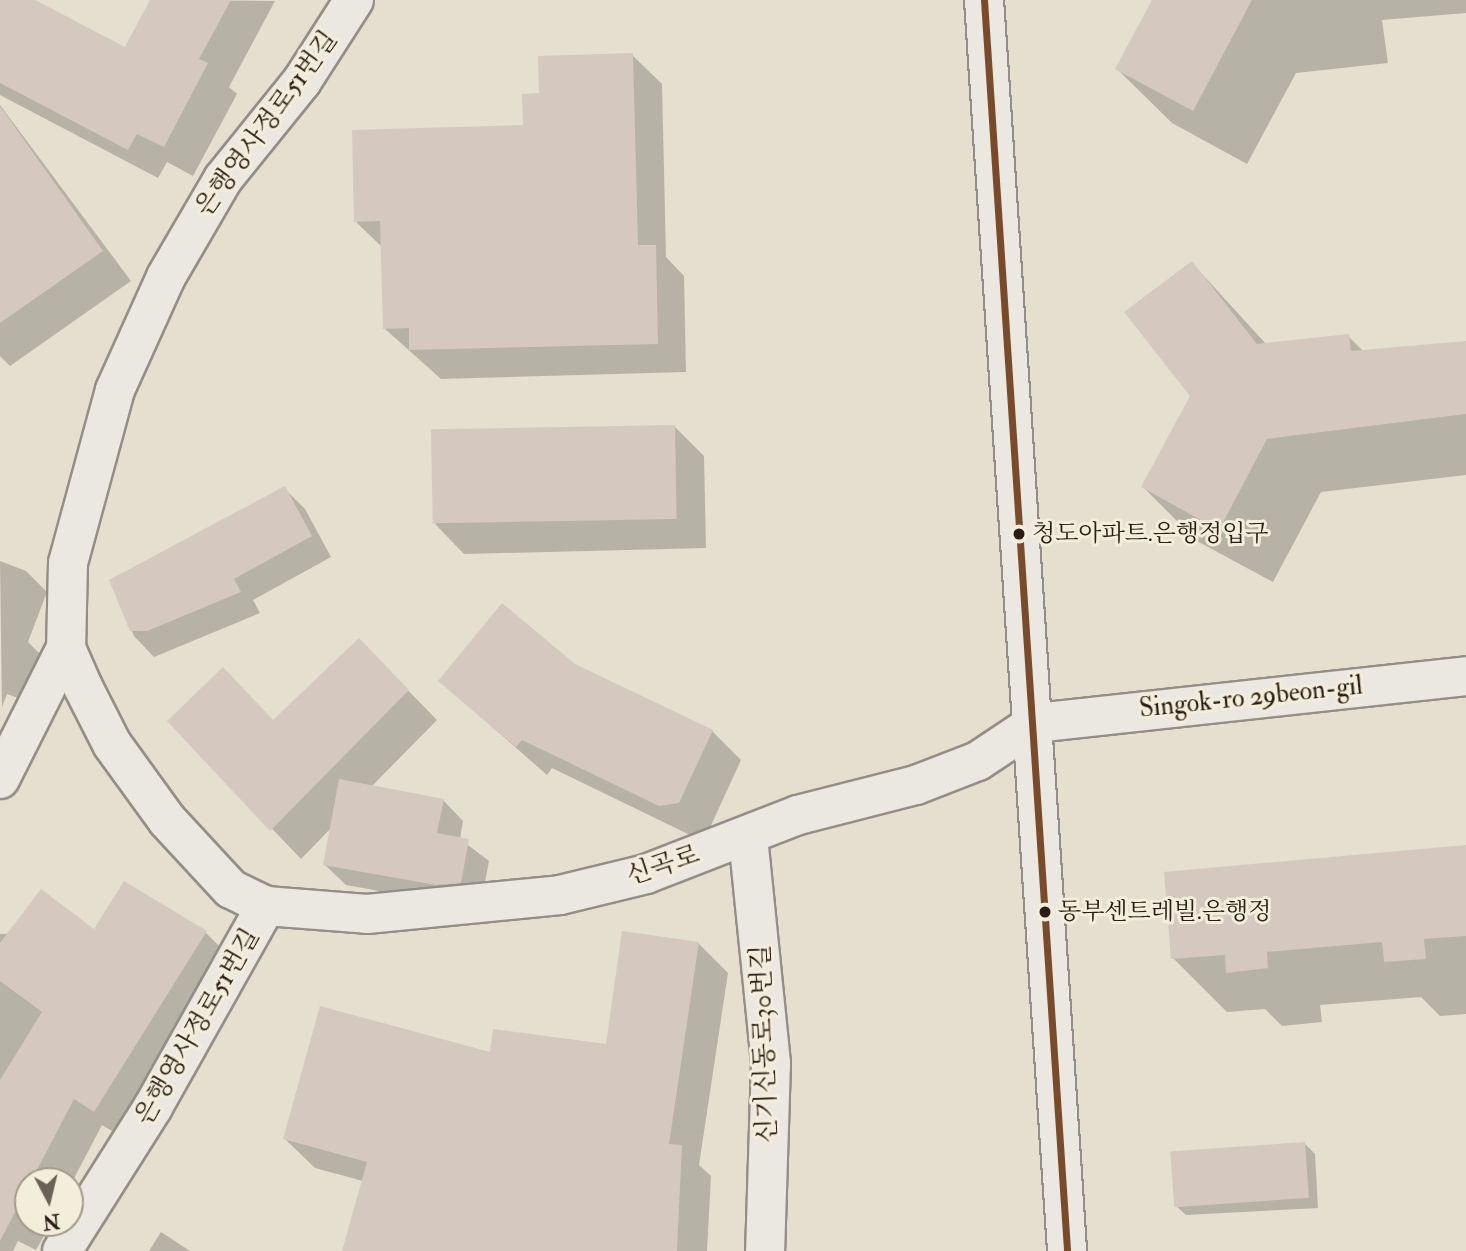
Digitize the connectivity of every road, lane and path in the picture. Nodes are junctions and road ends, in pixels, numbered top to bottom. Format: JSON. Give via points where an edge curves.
{"nodes":[{"id":1,"x":354,"y":0,"type":"edge"},
{"id":2,"x":984,"y":0,"type":"edge"},
{"id":3,"x":66,"y":648,"type":"junction"},
{"id":4,"x":1466,"y":676,"type":"edge"},
{"id":5,"x":1035,"y":723,"type":"junction"},
{"id":6,"x":0,"y":779,"type":"edge"},
{"id":7,"x":748,"y":837,"type":"junction"},
{"id":8,"x":266,"y":906,"type":"junction"},
{"id":9,"x":62,"y":1251,"type":"edge"},
{"id":10,"x":765,"y":1251,"type":"edge"},
{"id":11,"x":1066,"y":1251,"type":"edge"}],
"edges":[{"from":1,"to":3,"type":"street","name":"은행영사정로51번길","via":[[302,81],[223,178],[138,334],[115,390],[68,563]]},
{"from":2,"to":5,"type":"street"},
{"from":3,"to":6,"type":"street","name":"은행영사정로51번길"},
{"from":3,"to":8,"type":"street","name":"은행영사정로51번길","via":[[113,744],[167,820],[231,889]]},
{"from":4,"to":5,"type":"street","name":"Singok-ro 29beon-gil"},
{"from":5,"to":7,"type":"street","name":"신곡로","via":[[978,761],[916,785],[797,815]]},
{"from":5,"to":11,"type":"street"},
{"from":7,"to":8,"type":"street","name":"신곡로","via":[[646,874],[481,908],[367,914]]},
{"from":7,"to":10,"type":"street","name":"신기신동로30번길","via":[[771,1063]]},
{"from":8,"to":9,"type":"street","name":"은행영사정로51번길","via":[[153,1107]]}]}
